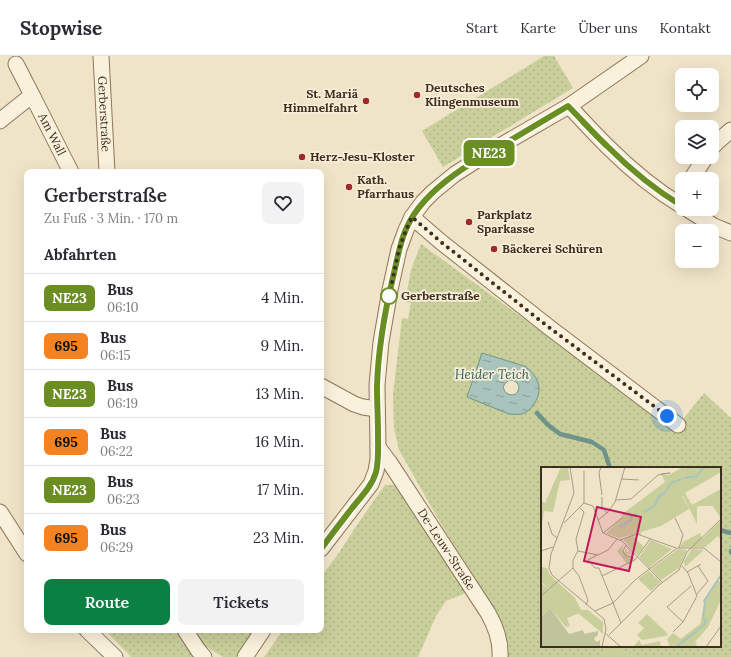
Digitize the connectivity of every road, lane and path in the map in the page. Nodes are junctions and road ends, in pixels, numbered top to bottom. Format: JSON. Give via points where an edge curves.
{"nodes":[{"id":1,"x":101,"y":56,"type":"edge"},
{"id":2,"x":641,"y":56,"type":"edge"},
{"id":3,"x":16,"y":64,"type":"dead end"},
{"id":4,"x":30,"y":99,"type":"junction"},
{"id":5,"x":568,"y":106,"type":"junction"},
{"id":6,"x":0,"y":121,"type":"edge"},
{"id":7,"x":731,"y":130,"type":"edge"},
{"id":8,"x":719,"y":140,"type":"edge"},
{"id":9,"x":69,"y":169,"type":"edge"},
{"id":10,"x":107,"y":169,"type":"edge"},
{"id":11,"x":675,"y":198,"type":"edge"},
{"id":12,"x":701,"y":216,"type":"edge"},
{"id":13,"x":412,"y":217,"type":"junction"},
{"id":14,"x":731,"y":233,"type":"edge"},
{"id":15,"x":324,"y":388,"type":"edge"},
{"id":16,"x":378,"y":409,"type":"junction"},
{"id":17,"x":678,"y":425,"type":"dead end"},
{"id":18,"x":378,"y":447,"type":"junction"},
{"id":19,"x":0,"y":512,"type":"edge"},
{"id":20,"x":324,"y":540,"type":"edge"},
{"id":21,"x":24,"y":549,"type":"edge"},
{"id":22,"x":90,"y":633,"type":"edge"},
{"id":23,"x":187,"y":633,"type":"edge"},
{"id":24,"x":261,"y":633,"type":"edge"},
{"id":25,"x":115,"y":657,"type":"edge"},
{"id":26,"x":204,"y":657,"type":"edge"},
{"id":27,"x":245,"y":657,"type":"edge"},
{"id":28,"x":500,"y":657,"type":"edge"}],
"edges":[{"from":1,"to":10,"type":"street","name":"Gerberstraße"},
{"from":2,"to":5,"type":"street"},
{"from":3,"to":4,"type":"street","name":"Am Wall"},
{"from":4,"to":6,"type":"street"},
{"from":4,"to":9,"type":"street","name":"Am Wall"},
{"from":5,"to":11,"type":"street","via":[[623,161],[643,178]]},
{"from":5,"to":13,"type":"street","via":[[455,174],[423,202]]},
{"from":7,"to":8,"type":"street"},
{"from":12,"to":14,"type":"street","via":[[714,226]]},
{"from":13,"to":16,"type":"street","via":[[399,249],[390,290],[378,365]]},
{"from":13,"to":17,"type":"street","via":[[545,324]]},
{"from":15,"to":16,"type":"street","via":[[354,404]]},
{"from":16,"to":18,"type":"street"},
{"from":18,"to":20,"type":"street","via":[[376,471],[371,484]]},
{"from":18,"to":28,"type":"street","name":"De-Leuw-Straße","via":[[488,613],[496,628]]},
{"from":19,"to":21,"type":"street"},
{"from":22,"to":25,"type":"street"},
{"from":23,"to":26,"type":"street"},
{"from":24,"to":27,"type":"street"}]}
